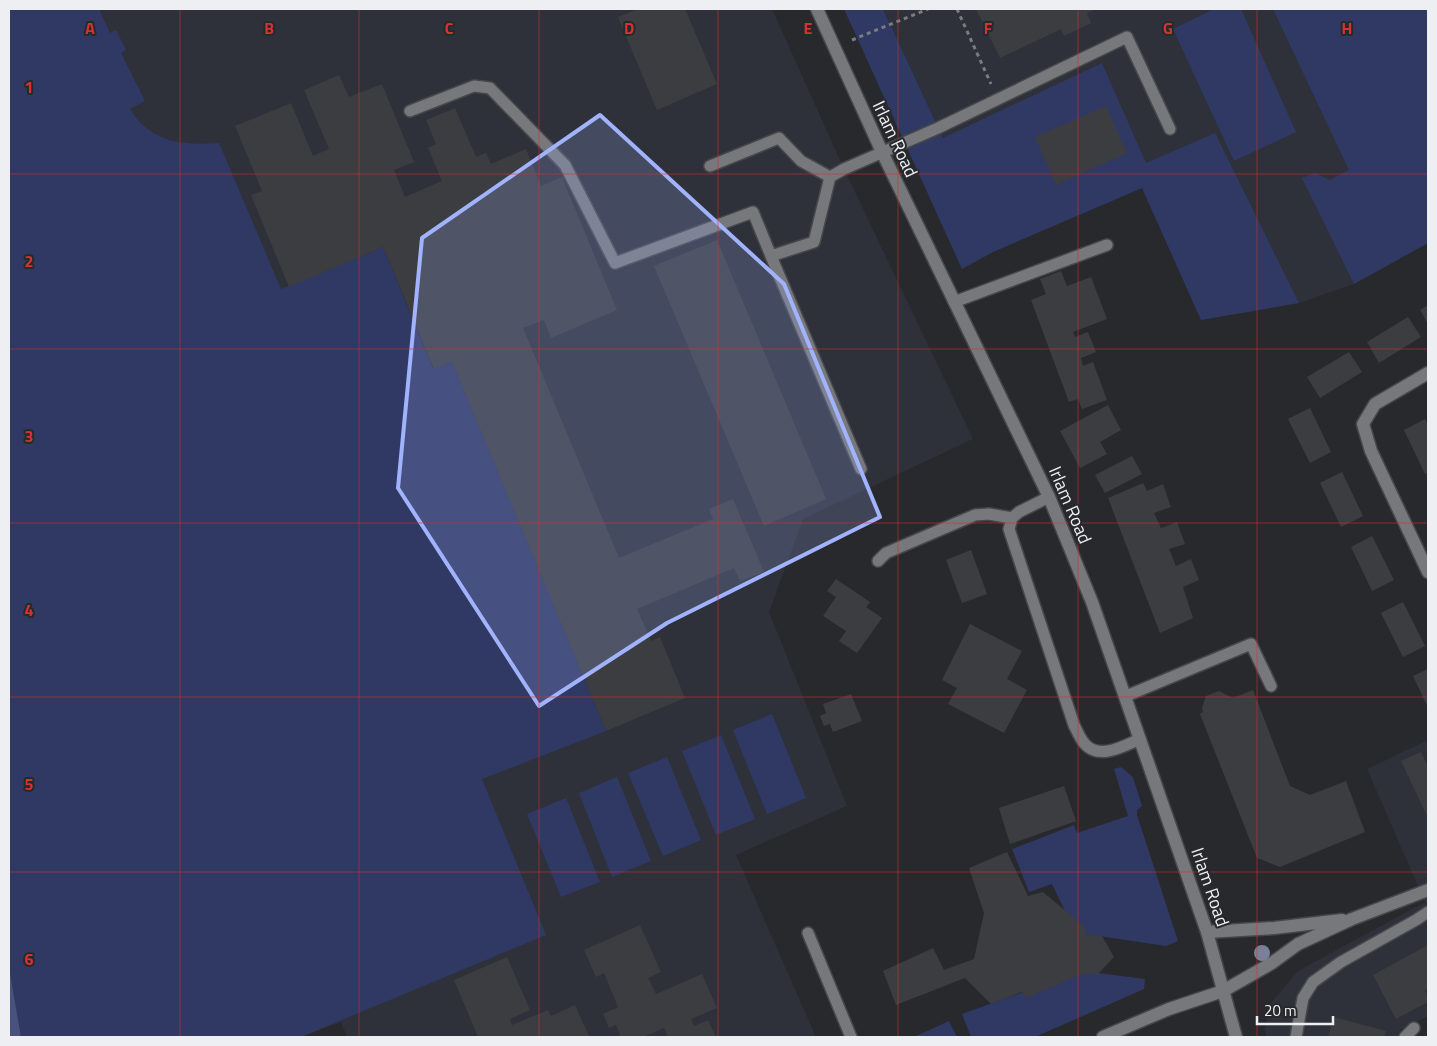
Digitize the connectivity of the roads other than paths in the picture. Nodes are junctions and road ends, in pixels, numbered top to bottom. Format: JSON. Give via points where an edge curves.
{"nodes":[{"id":1,"x":817,"y":9,"type":"edge"},
{"id":2,"x":410,"y":111,"type":"dead end"},
{"id":3,"x":1170,"y":129,"type":"dead end"},
{"id":4,"x":882,"y":152,"type":"junction"},
{"id":5,"x":710,"y":166,"type":"dead end"},
{"id":6,"x":830,"y":177,"type":"junction"},
{"id":7,"x":1107,"y":245,"type":"dead end"},
{"id":8,"x":771,"y":256,"type":"junction"},
{"id":9,"x":954,"y":302,"type":"junction"},
{"id":10,"x":1428,"y":373,"type":"edge"},
{"id":11,"x":861,"y":468,"type":"dead end"},
{"id":12,"x":1050,"y":497,"type":"junction"},
{"id":13,"x":1012,"y":518,"type":"junction"},
{"id":14,"x":878,"y":561,"type":"dead end"},
{"id":15,"x":1428,"y":572,"type":"edge"},
{"id":16,"x":1271,"y":686,"type":"dead end"},
{"id":17,"x":1126,"y":696,"type":"junction"},
{"id":18,"x":1140,"y":739,"type":"junction"},
{"id":19,"x":1428,"y":890,"type":"edge"},
{"id":20,"x":1428,"y":912,"type":"edge"},
{"id":21,"x":1352,"y":919,"type":"junction"},
{"id":22,"x":1207,"y":932,"type":"junction"},
{"id":23,"x":808,"y":933,"type":"dead end"},
{"id":24,"x":1223,"y":990,"type":"junction"},
{"id":25,"x":1414,"y":1028,"type":"dead end"},
{"id":26,"x":851,"y":1037,"type":"edge"},
{"id":27,"x":1103,"y":1037,"type":"edge"},
{"id":28,"x":1236,"y":1037,"type":"edge"},
{"id":29,"x":1296,"y":1037,"type":"edge"},
{"id":30,"x":1405,"y":1037,"type":"edge"}],
"edges":[{"from":1,"to":4,"type":"street","name":"Irlam Road"},
{"from":2,"to":8,"type":"lane","via":[[474,86],[490,88],[564,165],[615,263],[754,212]]},
{"from":3,"to":4,"type":"lane","via":[[1127,37]]},
{"from":4,"to":6,"type":"lane"},
{"from":4,"to":9,"type":"street","name":"Irlam Road"},
{"from":5,"to":6,"type":"lane","via":[[779,138],[801,161]]},
{"from":6,"to":8,"type":"lane","via":[[814,242]]},
{"from":7,"to":9,"type":"lane"},
{"from":8,"to":11,"type":"lane"},
{"from":9,"to":12,"type":"street","name":"Irlam Road"},
{"from":10,"to":15,"type":"street","via":[[1375,404],[1363,424],[1371,451]]},
{"from":12,"to":13,"type":"lane","via":[[1032,504]]},
{"from":12,"to":17,"type":"street","name":"Irlam Road"},
{"from":13,"to":14,"type":"lane","via":[[975,515],[886,553]]},
{"from":13,"to":18,"type":"lane","via":[[1009,529],[1016,554],[1074,725],[1085,744],[1111,752]]},
{"from":16,"to":17,"type":"lane","via":[[1250,644]]},
{"from":17,"to":18,"type":"street","name":"Irlam Road"},
{"from":18,"to":22,"type":"street","name":"Irlam Road"},
{"from":19,"to":21,"type":"street"},
{"from":20,"to":29,"type":"lane","via":[[1341,962],[1313,982],[1303,998]]},
{"from":21,"to":22,"type":"street"},
{"from":21,"to":24,"type":"street","via":[[1298,944],[1272,963]]},
{"from":22,"to":24,"type":"street","name":"Irlam Road"},
{"from":23,"to":26,"type":"lane"},
{"from":24,"to":27,"type":"street"},
{"from":24,"to":28,"type":"street","name":"Irlam Road"},
{"from":25,"to":30,"type":"lane"}]}
